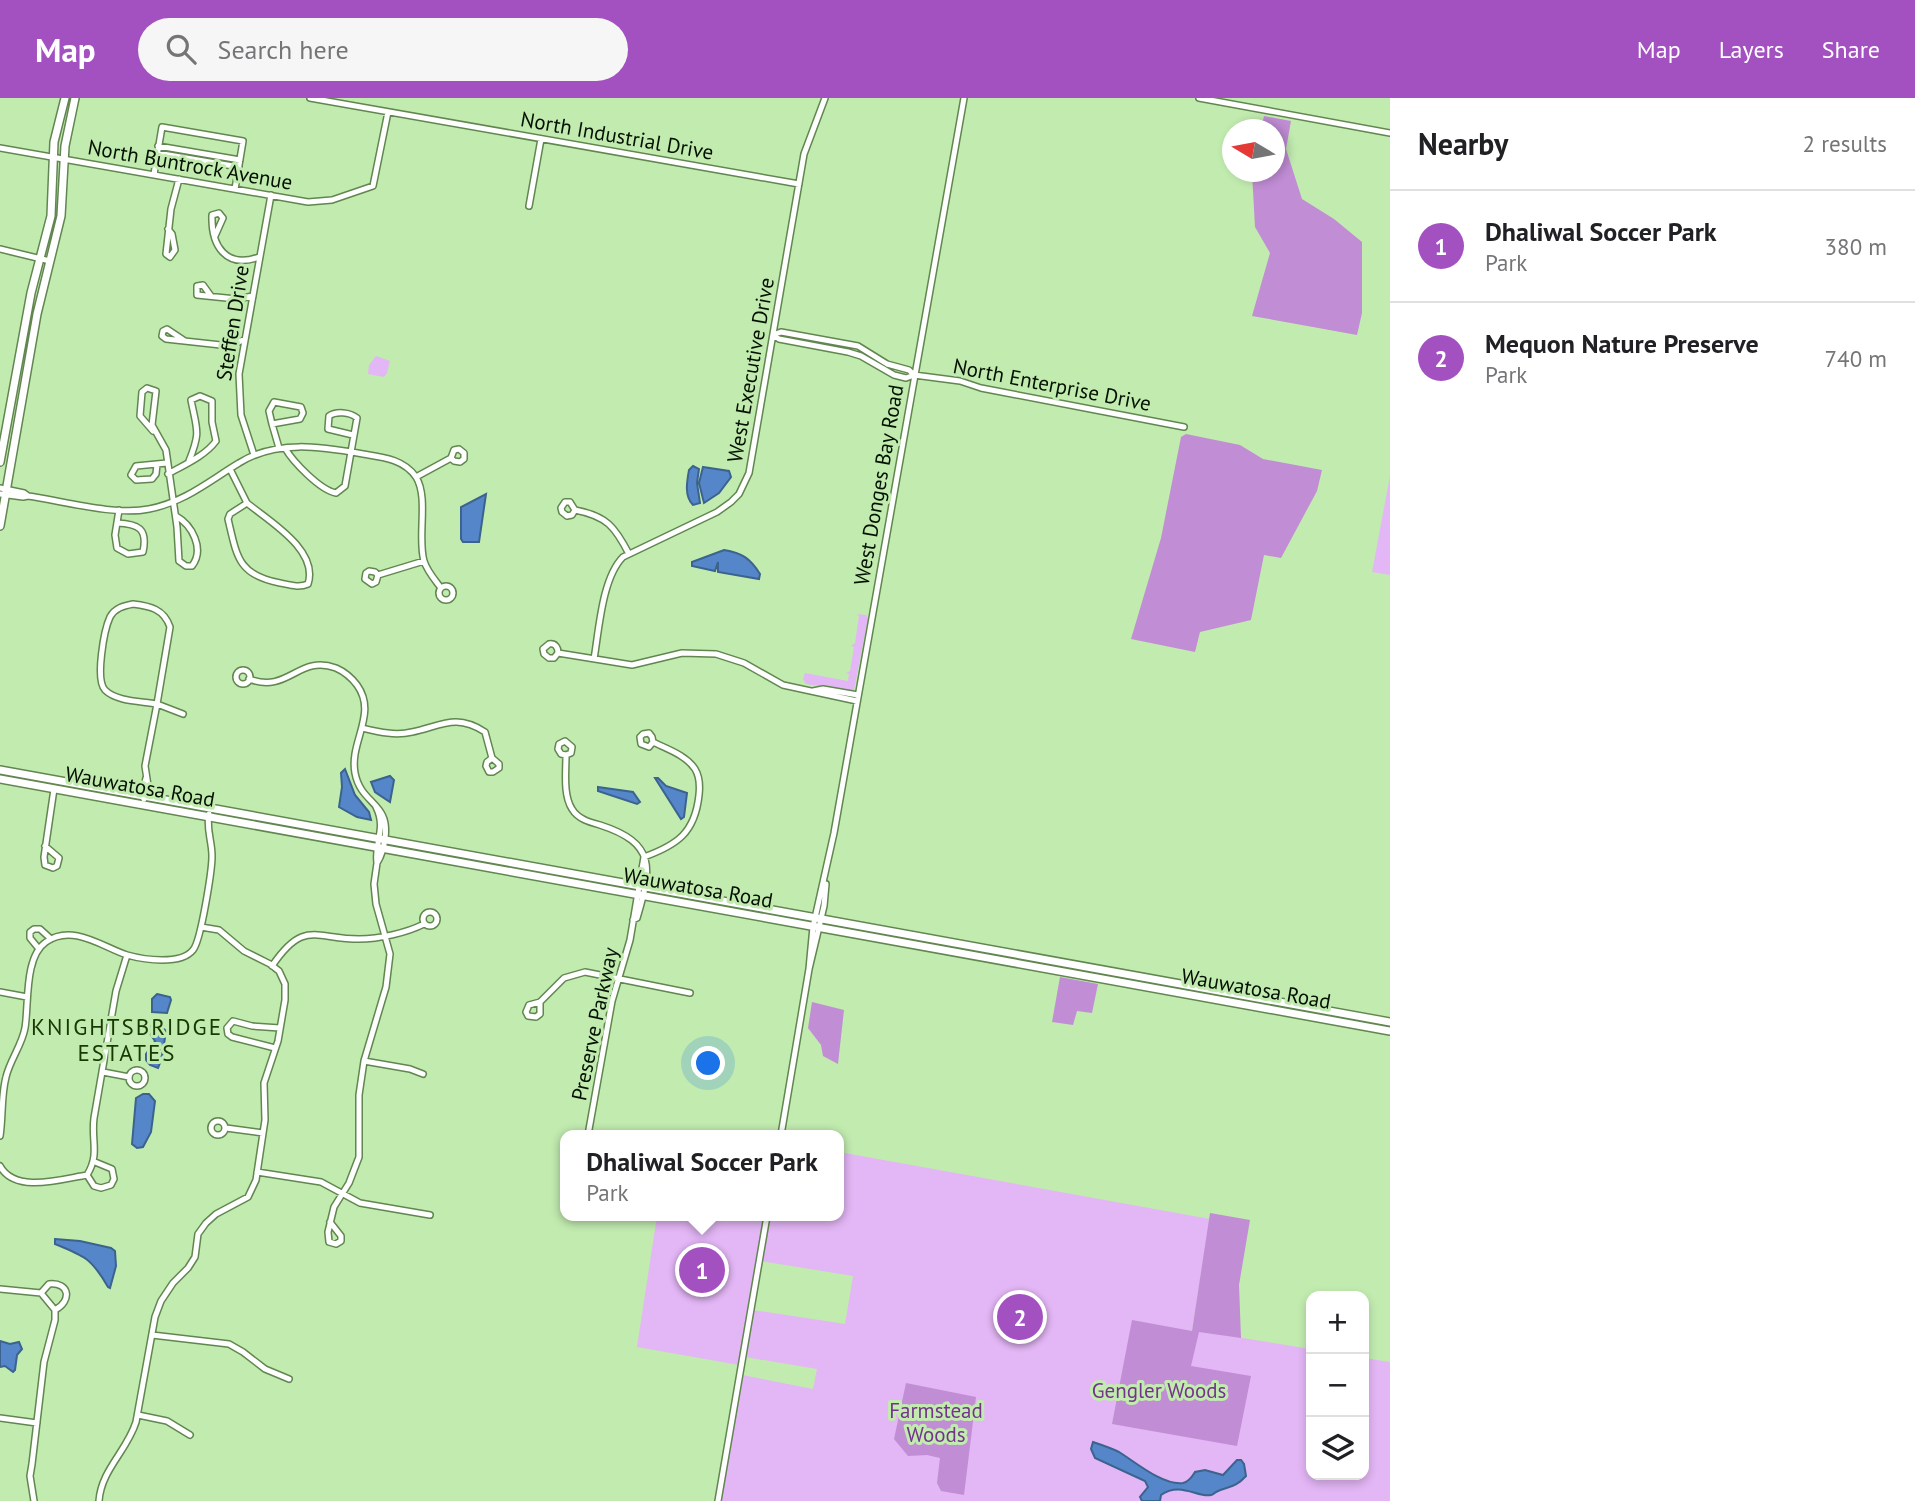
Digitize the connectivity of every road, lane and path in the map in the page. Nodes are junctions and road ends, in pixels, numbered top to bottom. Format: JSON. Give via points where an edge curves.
{"nodes":[{"id":1,"x":65,"y":98,"type":"edge"},
{"id":2,"x":75,"y":98,"type":"edge"},
{"id":3,"x":310,"y":98,"type":"edge"},
{"id":4,"x":825,"y":98,"type":"edge"},
{"id":5,"x":964,"y":98,"type":"edge"},
{"id":6,"x":1199,"y":98,"type":"edge"},
{"id":7,"x":388,"y":112,"type":"junction"},
{"id":8,"x":1390,"y":133,"type":"edge"},
{"id":9,"x":541,"y":139,"type":"junction"},
{"id":10,"x":0,"y":148,"type":"edge"},
{"id":11,"x":158,"y":150,"type":"junction"},
{"id":12,"x":53,"y":158,"type":"junction"},
{"id":13,"x":66,"y":159,"type":"junction"},
{"id":14,"x":239,"y":164,"type":"junction"},
{"id":15,"x":154,"y":174,"type":"junction"},
{"id":16,"x":178,"y":179,"type":"junction"},
{"id":17,"x":799,"y":184,"type":"junction"},
{"id":18,"x":235,"y":189,"type":"junction"},
{"id":19,"x":271,"y":195,"type":"junction"},
{"id":20,"x":529,"y":206,"type":"dead end"},
{"id":21,"x":169,"y":229,"type":"dead end"},
{"id":22,"x":215,"y":236,"type":"dead end"},
{"id":23,"x":0,"y":249,"type":"edge"},
{"id":24,"x":259,"y":257,"type":"junction"},
{"id":25,"x":41,"y":259,"type":"junction"},
{"id":26,"x":50,"y":261,"type":"junction"},
{"id":27,"x":211,"y":296,"type":"dead end"},
{"id":28,"x":253,"y":296,"type":"junction"},
{"id":29,"x":773,"y":335,"type":"junction"},
{"id":30,"x":245,"y":339,"type":"junction"},
{"id":31,"x":23,"y":340,"type":"junction"},
{"id":32,"x":185,"y":341,"type":"dead end"},
{"id":33,"x":32,"y":342,"type":"junction"},
{"id":34,"x":914,"y":375,"type":"junction"},
{"id":35,"x":272,"y":424,"type":"junction"},
{"id":36,"x":1184,"y":426,"type":"dead end"},
{"id":37,"x":6,"y":431,"type":"junction"},
{"id":38,"x":153,"y":431,"type":"junction"},
{"id":39,"x":16,"y":433,"type":"junction"},
{"id":40,"x":353,"y":435,"type":"junction"},
{"id":41,"x":282,"y":448,"type":"junction"},
{"id":42,"x":351,"y":452,"type":"junction"},
{"id":43,"x":254,"y":455,"type":"junction"},
{"id":44,"x":452,"y":458,"type":"dead end"},
{"id":45,"x":189,"y":461,"type":"junction"},
{"id":46,"x":0,"y":462,"type":"edge"},
{"id":47,"x":167,"y":463,"type":"junction"},
{"id":48,"x":157,"y":464,"type":"junction"},
{"id":49,"x":230,"y":469,"type":"junction"},
{"id":50,"x":168,"y":474,"type":"junction"},
{"id":51,"x":416,"y":477,"type":"junction"},
{"id":52,"x":3,"y":492,"type":"edge"},
{"id":53,"x":173,"y":503,"type":"junction"},
{"id":54,"x":247,"y":503,"type":"junction"},
{"id":55,"x":119,"y":510,"type":"junction"},
{"id":56,"x":575,"y":510,"type":"dead end"},
{"id":57,"x":176,"y":516,"type":"junction"},
{"id":58,"x":117,"y":523,"type":"junction"},
{"id":59,"x":0,"y":526,"type":"edge"},
{"id":60,"x":629,"y":554,"type":"junction"},
{"id":61,"x":424,"y":561,"type":"junction"},
{"id":62,"x":378,"y":575,"type":"dead end"},
{"id":63,"x":441,"y":588,"type":"dead end"},
{"id":64,"x":558,"y":653,"type":"dead end"},
{"id":65,"x":594,"y":659,"type":"junction"},
{"id":66,"x":250,"y":679,"type":"dead end"},
{"id":67,"x":857,"y":698,"type":"junction"},
{"id":68,"x":158,"y":704,"type":"junction"},
{"id":69,"x":183,"y":714,"type":"dead end"},
{"id":70,"x":362,"y":727,"type":"junction"},
{"id":71,"x":653,"y":742,"type":"dead end"},
{"id":72,"x":566,"y":755,"type":"dead end"},
{"id":73,"x":492,"y":758,"type":"dead end"},
{"id":74,"x":2,"y":771,"type":"edge"},
{"id":75,"x":0,"y":779,"type":"edge"},
{"id":76,"x":54,"y":789,"type":"junction"},
{"id":77,"x":145,"y":795,"type":"junction"},
{"id":78,"x":143,"y":804,"type":"junction"},
{"id":79,"x":210,"y":807,"type":"junction"},
{"id":80,"x":208,"y":817,"type":"junction"},
{"id":81,"x":382,"y":839,"type":"junction"},
{"id":82,"x":45,"y":846,"type":"dead end"},
{"id":83,"x":381,"y":848,"type":"junction"},
{"id":84,"x":644,"y":857,"type":"junction"},
{"id":85,"x":642,"y":886,"type":"junction"},
{"id":86,"x":640,"y":895,"type":"junction"},
{"id":87,"x":424,"y":923,"type":"dead end"},
{"id":88,"x":817,"y":923,"type":"junction"},
{"id":89,"x":201,"y":927,"type":"junction"},
{"id":90,"x":385,"y":935,"type":"junction"},
{"id":91,"x":51,"y":939,"type":"junction"},
{"id":92,"x":39,"y":949,"type":"junction"},
{"id":93,"x":127,"y":955,"type":"junction"},
{"id":94,"x":272,"y":966,"type":"junction"},
{"id":95,"x":618,"y":979,"type":"junction"},
{"id":96,"x":0,"y":992,"type":"edge"},
{"id":97,"x":690,"y":993,"type":"dead end"},
{"id":98,"x":27,"y":996,"type":"junction"},
{"id":99,"x":541,"y":1002,"type":"dead end"},
{"id":100,"x":1390,"y":1022,"type":"edge"},
{"id":101,"x":280,"y":1028,"type":"junction"},
{"id":102,"x":1390,"y":1031,"type":"edge"},
{"id":103,"x":275,"y":1048,"type":"junction"},
{"id":104,"x":363,"y":1061,"type":"junction"},
{"id":105,"x":103,"y":1072,"type":"junction"},
{"id":106,"x":423,"y":1074,"type":"dead end"},
{"id":107,"x":129,"y":1077,"type":"dead end"},
{"id":108,"x":226,"y":1128,"type":"dead end"},
{"id":109,"x":590,"y":1130,"type":"edge"},
{"id":110,"x":782,"y":1130,"type":"edge"},
{"id":111,"x":263,"y":1133,"type":"junction"},
{"id":112,"x":0,"y":1136,"type":"edge"},
{"id":113,"x":95,"y":1162,"type":"junction"},
{"id":114,"x":0,"y":1166,"type":"edge"},
{"id":115,"x":257,"y":1172,"type":"junction"},
{"id":116,"x":87,"y":1175,"type":"junction"},
{"id":117,"x":342,"y":1193,"type":"junction"},
{"id":118,"x":430,"y":1215,"type":"dead end"},
{"id":119,"x":766,"y":1221,"type":"edge"},
{"id":120,"x":330,"y":1223,"type":"dead end"},
{"id":121,"x":0,"y":1289,"type":"edge"},
{"id":122,"x":41,"y":1293,"type":"junction"},
{"id":123,"x":55,"y":1310,"type":"junction"},
{"id":124,"x":152,"y":1335,"type":"junction"},
{"id":125,"x":289,"y":1379,"type":"dead end"},
{"id":126,"x":138,"y":1415,"type":"junction"},
{"id":127,"x":0,"y":1418,"type":"edge"},
{"id":128,"x":37,"y":1423,"type":"junction"},
{"id":129,"x":190,"y":1435,"type":"dead end"},
{"id":130,"x":34,"y":1501,"type":"edge"},
{"id":131,"x":99,"y":1501,"type":"edge"},
{"id":132,"x":718,"y":1501,"type":"edge"}],
"edges":[{"from":1,"to":12,"type":"main road"},
{"from":2,"to":13,"type":"main road"},
{"from":3,"to":7,"type":"street","name":"North Industrial Drive"},
{"from":4,"to":17,"type":"street","name":"West Executive Drive","via":[[804,154]]},
{"from":5,"to":34,"type":"street","name":"West Donges Bay Road"},
{"from":6,"to":8,"type":"street"},
{"from":7,"to":9,"type":"street","name":"North Industrial Drive"},
{"from":7,"to":19,"type":"street","name":"North Buntrock Avenue","via":[[373,186],[323,202]]},
{"from":9,"to":17,"type":"street","name":"North Industrial Drive"},
{"from":9,"to":20,"type":"street"},
{"from":10,"to":12,"type":"street","name":"North Buntrock Avenue"},
{"from":11,"to":14,"type":"street"},
{"from":11,"to":14,"type":"street","via":[[162,127],[243,141]]},
{"from":11,"to":15,"type":"street"},
{"from":12,"to":13,"type":"street","name":"North Buntrock Avenue"},
{"from":12,"to":25,"type":"main road","via":[[51,216]]},
{"from":13,"to":15,"type":"street","name":"North Buntrock Avenue"},
{"from":13,"to":26,"type":"main road","via":[[61,216]]},
{"from":14,"to":18,"type":"street"},
{"from":15,"to":16,"type":"street","name":"North Buntrock Avenue"},
{"from":16,"to":18,"type":"street","name":"North Buntrock Avenue"},
{"from":16,"to":21,"type":"street"},
{"from":17,"to":29,"type":"street","name":"West Executive Drive"},
{"from":18,"to":19,"type":"street","name":"North Buntrock Avenue"},
{"from":19,"to":24,"type":"street","name":"Steffen Drive"},
{"from":22,"to":24,"type":"street","via":[[216,244],[230,258]]},
{"from":23,"to":25,"type":"street"},
{"from":24,"to":28,"type":"street","name":"Steffen Drive"},
{"from":25,"to":26,"type":"street"},
{"from":25,"to":31,"type":"main road"},
{"from":26,"to":33,"type":"main road"},
{"from":27,"to":28,"type":"street"},
{"from":28,"to":30,"type":"street","name":"Steffen Drive"},
{"from":29,"to":34,"type":"street","name":"North Enterprise Drive","via":[[861,356],[894,375]]},
{"from":29,"to":60,"type":"street","name":"West Executive Drive","via":[[749,473],[739,494],[717,512]]},
{"from":30,"to":32,"type":"street","via":[[230,346]]},
{"from":30,"to":43,"type":"street","name":"Steffen Drive","via":[[239,396]]},
{"from":31,"to":33,"type":"main road"},
{"from":31,"to":37,"type":"main road"},
{"from":33,"to":39,"type":"main road"},
{"from":34,"to":36,"type":"street","name":"North Enterprise Drive"},
{"from":34,"to":67,"type":"street","name":"West Donges Bay Road"},
{"from":35,"to":35,"type":"street","via":[[300,419],[301,407],[274,402],[269,411]]},
{"from":35,"to":41,"type":"street"},
{"from":37,"to":39,"type":"main road"},
{"from":37,"to":46,"type":"main road"},
{"from":38,"to":38,"type":"street","via":[[156,391],[147,388],[142,392],[140,416]]},
{"from":38,"to":47,"type":"street","via":[[164,446]]},
{"from":39,"to":52,"type":"main road"},
{"from":40,"to":40,"type":"street","via":[[357,418],[336,412],[328,416],[328,429]]},
{"from":40,"to":42,"type":"street"},
{"from":41,"to":42,"type":"street","via":[[313,446]]},
{"from":41,"to":42,"type":"street","via":[[333,493],[345,486]]},
{"from":41,"to":43,"type":"street"},
{"from":42,"to":51,"type":"street","via":[[394,460]]},
{"from":43,"to":49,"type":"street"},
{"from":44,"to":51,"type":"street"},
{"from":45,"to":45,"type":"street","via":[[216,442],[212,401],[200,396],[191,400],[199,430]]},
{"from":45,"to":50,"type":"street"},
{"from":47,"to":48,"type":"street"},
{"from":47,"to":50,"type":"street"},
{"from":48,"to":48,"type":"street","via":[[136,466],[131,475],[136,480],[152,479]]},
{"from":49,"to":53,"type":"street"},
{"from":49,"to":54,"type":"street"},
{"from":50,"to":53,"type":"street"},
{"from":51,"to":61,"type":"street"},
{"from":52,"to":55,"type":"street"},
{"from":52,"to":59,"type":"main road"},
{"from":53,"to":55,"type":"street","via":[[140,511]]},
{"from":53,"to":57,"type":"street"},
{"from":54,"to":54,"type":"street","via":[[228,519],[239,561],[261,579],[308,584],[310,573],[300,547]]},
{"from":55,"to":58,"type":"street"},
{"from":56,"to":60,"type":"street","via":[[610,524]]},
{"from":57,"to":57,"type":"street","via":[[179,561],[192,566],[197,555],[193,535]]},
{"from":58,"to":58,"type":"street","via":[[117,548],[128,554],[143,552],[141,529],[136,524]]},
{"from":60,"to":65,"type":"street","name":"West Executive Drive","via":[[610,576]]},
{"from":61,"to":62,"type":"street"},
{"from":61,"to":63,"type":"street"},
{"from":64,"to":65,"type":"street"},
{"from":65,"to":67,"type":"street","via":[[632,665],[682,653],[709,653],[738,661],[778,683],[822,695]]},
{"from":66,"to":70,"type":"street","via":[[274,684],[315,665],[334,667],[347,673],[362,693],[366,710]]},
{"from":67,"to":88,"type":"street","name":"West Donges Bay Road"},
{"from":68,"to":68,"type":"street","via":[[170,635],[167,619],[158,609],[125,605],[111,615],[100,680],[115,696]]},
{"from":68,"to":69,"type":"street"},
{"from":68,"to":77,"type":"street","via":[[145,766],[149,792]]},
{"from":70,"to":73,"type":"street","via":[[399,734],[446,722],[469,723],[485,732]]},
{"from":70,"to":81,"type":"street","via":[[355,773],[361,790],[382,811],[386,821]]},
{"from":71,"to":84,"type":"street","via":[[689,762],[700,789],[687,832],[664,850]]},
{"from":72,"to":84,"type":"street","via":[[567,792],[574,812],[628,836]]},
{"from":74,"to":77,"type":"main road","name":"Wauwatosa Road"},
{"from":75,"to":76,"type":"main road","name":"Wauwatosa Road"},
{"from":76,"to":78,"type":"main road","name":"Wauwatosa Road"},
{"from":76,"to":82,"type":"street"},
{"from":77,"to":78,"type":"street"},
{"from":77,"to":79,"type":"main road","name":"Wauwatosa Road"},
{"from":78,"to":80,"type":"main road","name":"Wauwatosa Road"},
{"from":79,"to":80,"type":"street"},
{"from":79,"to":81,"type":"main road","name":"Wauwatosa Road"},
{"from":80,"to":83,"type":"main road","name":"Wauwatosa Road"},
{"from":80,"to":89,"type":"street","via":[[212,856]]},
{"from":81,"to":83,"type":"street"},
{"from":81,"to":85,"type":"main road","name":"Wauwatosa Road"},
{"from":83,"to":86,"type":"main road","name":"Wauwatosa Road"},
{"from":83,"to":90,"type":"street","via":[[374,884]]},
{"from":84,"to":85,"type":"street","name":"Preserve Parkway","via":[[648,868]]},
{"from":85,"to":86,"type":"street","name":"Preserve Parkway"},
{"from":85,"to":88,"type":"main road","name":"Wauwatosa Road"},
{"from":86,"to":88,"type":"main road","name":"Wauwatosa Road"},
{"from":86,"to":95,"type":"street","name":"Preserve Parkway"},
{"from":87,"to":90,"type":"street"},
{"from":88,"to":100,"type":"main road","name":"Wauwatosa Road","via":[[862,925]]},
{"from":88,"to":102,"type":"main road","name":"Wauwatosa Road"},
{"from":88,"to":110,"type":"street","name":"West Donges Bay Road"},
{"from":89,"to":93,"type":"street","via":[[193,951],[178,960]]},
{"from":89,"to":94,"type":"street","via":[[219,930]]},
{"from":90,"to":94,"type":"street","via":[[362,939],[313,933],[293,942]]},
{"from":90,"to":104,"type":"street","via":[[390,954],[386,987]]},
{"from":91,"to":92,"type":"street"},
{"from":91,"to":92,"type":"street","via":[[40,929],[30,932]]},
{"from":91,"to":93,"type":"street","via":[[92,938]]},
{"from":92,"to":98,"type":"street"},
{"from":93,"to":105,"type":"street","via":[[116,991]]},
{"from":94,"to":101,"type":"street","via":[[285,984]]},
{"from":95,"to":97,"type":"street"},
{"from":95,"to":99,"type":"street","via":[[573,974]]},
{"from":95,"to":109,"type":"street","name":"Preserve Parkway"},
{"from":96,"to":98,"type":"street"},
{"from":98,"to":112,"type":"street","via":[[24,1029],[5,1082]]},
{"from":101,"to":103,"type":"street"},
{"from":101,"to":103,"type":"street","via":[[233,1021],[228,1028],[232,1037]]},
{"from":103,"to":111,"type":"street","via":[[264,1083]]},
{"from":104,"to":106,"type":"street"},
{"from":104,"to":117,"type":"street","via":[[359,1157]]},
{"from":105,"to":107,"type":"street"},
{"from":105,"to":113,"type":"street","via":[[92,1133]]},
{"from":108,"to":111,"type":"street"},
{"from":111,"to":115,"type":"street"},
{"from":113,"to":116,"type":"street"},
{"from":113,"to":116,"type":"street","via":[[112,1169],[111,1185],[94,1186]]},
{"from":114,"to":116,"type":"street","via":[[6,1179],[25,1182]]},
{"from":115,"to":117,"type":"street","via":[[321,1182]]},
{"from":115,"to":124,"type":"street","via":[[248,1197],[216,1214],[198,1234],[195,1257],[160,1301]]},
{"from":117,"to":118,"type":"street","via":[[360,1203]]},
{"from":117,"to":120,"type":"street"},
{"from":119,"to":132,"type":"street"},
{"from":121,"to":122,"type":"street"},
{"from":122,"to":123,"type":"street"},
{"from":122,"to":123,"type":"street","via":[[49,1284],[62,1286],[66,1298]]},
{"from":123,"to":128,"type":"street"},
{"from":124,"to":125,"type":"street","via":[[229,1344]]},
{"from":124,"to":126,"type":"street"},
{"from":126,"to":129,"type":"street","via":[[167,1421]]},
{"from":126,"to":131,"type":"street","via":[[131,1438],[106,1473]]},
{"from":127,"to":128,"type":"street"},
{"from":128,"to":130,"type":"street","via":[[30,1476]]}]}
